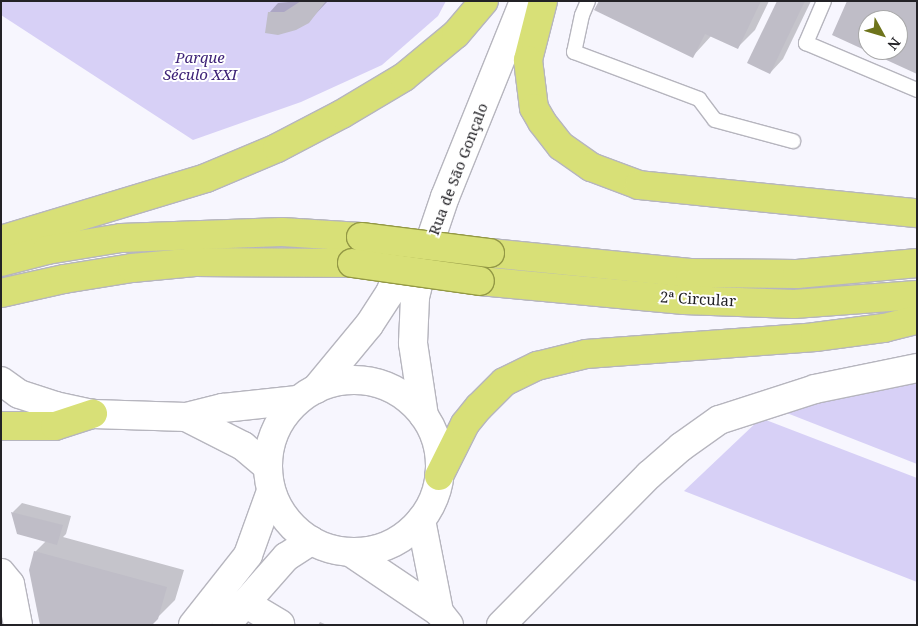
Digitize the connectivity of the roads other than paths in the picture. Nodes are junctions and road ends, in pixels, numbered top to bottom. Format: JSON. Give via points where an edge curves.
{"nodes":[{"id":1,"x":484,"y":1,"type":"edge"},
{"id":2,"x":504,"y":1,"type":"edge"},
{"id":3,"x":524,"y":1,"type":"edge"},
{"id":4,"x":542,"y":1,"type":"edge"},
{"id":5,"x":588,"y":1,"type":"edge"},
{"id":6,"x":824,"y":1,"type":"edge"},
{"id":7,"x":917,"y":90,"type":"edge"},
{"id":8,"x":793,"y":141,"type":"dead end"},
{"id":9,"x":917,"y":213,"type":"edge"},
{"id":10,"x":1,"y":240,"type":"edge"},
{"id":11,"x":1,"y":262,"type":"edge"},
{"id":12,"x":917,"y":263,"type":"edge"},
{"id":13,"x":1,"y":293,"type":"edge"},
{"id":14,"x":917,"y":295,"type":"edge"},
{"id":15,"x":917,"y":320,"type":"edge"},
{"id":16,"x":917,"y":368,"type":"edge"},
{"id":17,"x":1,"y":381,"type":"edge"},
{"id":18,"x":307,"y":394,"type":"junction"},
{"id":19,"x":93,"y":414,"type":"junction"},
{"id":20,"x":424,"y":416,"type":"junction"},
{"id":21,"x":186,"y":417,"type":"junction"},
{"id":22,"x":1,"y":426,"type":"edge"},
{"id":23,"x":439,"y":476,"type":"junction"},
{"id":24,"x":269,"y":479,"type":"junction"},
{"id":25,"x":421,"y":520,"type":"junction"},
{"id":26,"x":312,"y":541,"type":"junction"},
{"id":27,"x":350,"y":552,"type":"junction"},
{"id":28,"x":1,"y":573,"type":"edge"},
{"id":29,"x":245,"y":603,"type":"junction"},
{"id":30,"x":444,"y":618,"type":"edge"},
{"id":31,"x":280,"y":624,"type":"edge"},
{"id":32,"x":18,"y":625,"type":"edge"},
{"id":33,"x":194,"y":625,"type":"edge"},
{"id":34,"x":226,"y":625,"type":"edge"},
{"id":35,"x":501,"y":625,"type":"edge"}],
"edges":[{"from":1,"to":10,"type":"highway","via":[[456,34],[404,77],[277,148],[206,178]]},
{"from":2,"to":18,"type":"main road","name":"Rua de São Gonçalo","via":[[390,293],[369,325]]},
{"from":3,"to":20,"type":"main road","name":"Rua de São Gonçalo","via":[[445,197],[415,297],[413,343]]},
{"from":4,"to":9,"type":"highway","via":[[528,60],[534,108],[561,146],[591,167],[639,185]]},
{"from":5,"to":8,"type":"lane","via":[[574,52],[699,99],[714,120]]},
{"from":6,"to":7,"type":"lane","via":[[806,43]]},
{"from":11,"to":12,"type":"highway","name":"2ª Circular","bridge":true,"via":[[48,250],[121,238],[282,232],[361,237],[690,273],[797,274]]},
{"from":13,"to":14,"type":"highway","name":"2ª Circular","bridge":true,"via":[[112,271],[195,262],[352,263],[480,281],[684,300],[785,303]]},
{"from":15,"to":23,"type":"highway","via":[[815,337],[586,354],[537,366],[504,382],[479,407],[465,424]]},
{"from":16,"to":35,"type":"main road","via":[[815,389],[719,420],[649,475]]},
{"from":17,"to":19,"type":"main road","via":[[19,394]]},
{"from":18,"to":20,"type":"main road","via":[[339,381],[363,380],[407,398]]},
{"from":18,"to":21,"type":"main road"},
{"from":18,"to":24,"type":"main road","via":[[278,426],[271,442]]},
{"from":19,"to":21,"type":"main road"},
{"from":19,"to":22,"type":"highway","via":[[55,426]]},
{"from":20,"to":23,"type":"main road","via":[[434,434]]},
{"from":21,"to":24,"type":"main road","via":[[243,446]]},
{"from":23,"to":25,"type":"main road","via":[[434,499]]},
{"from":24,"to":26,"type":"main road","via":[[280,511],[294,528]]},
{"from":24,"to":33,"type":"main road","via":[[248,555]]},
{"from":25,"to":27,"type":"main road","via":[[390,544],[370,551]]},
{"from":25,"to":30,"type":"main road"},
{"from":26,"to":27,"type":"main road"},
{"from":26,"to":29,"type":"main road","via":[[286,557]]},
{"from":27,"to":30,"type":"main road"},
{"from":28,"to":32,"type":"main road","via":[[10,584]]},
{"from":29,"to":31,"type":"main road"},
{"from":29,"to":34,"type":"main road"}]}
